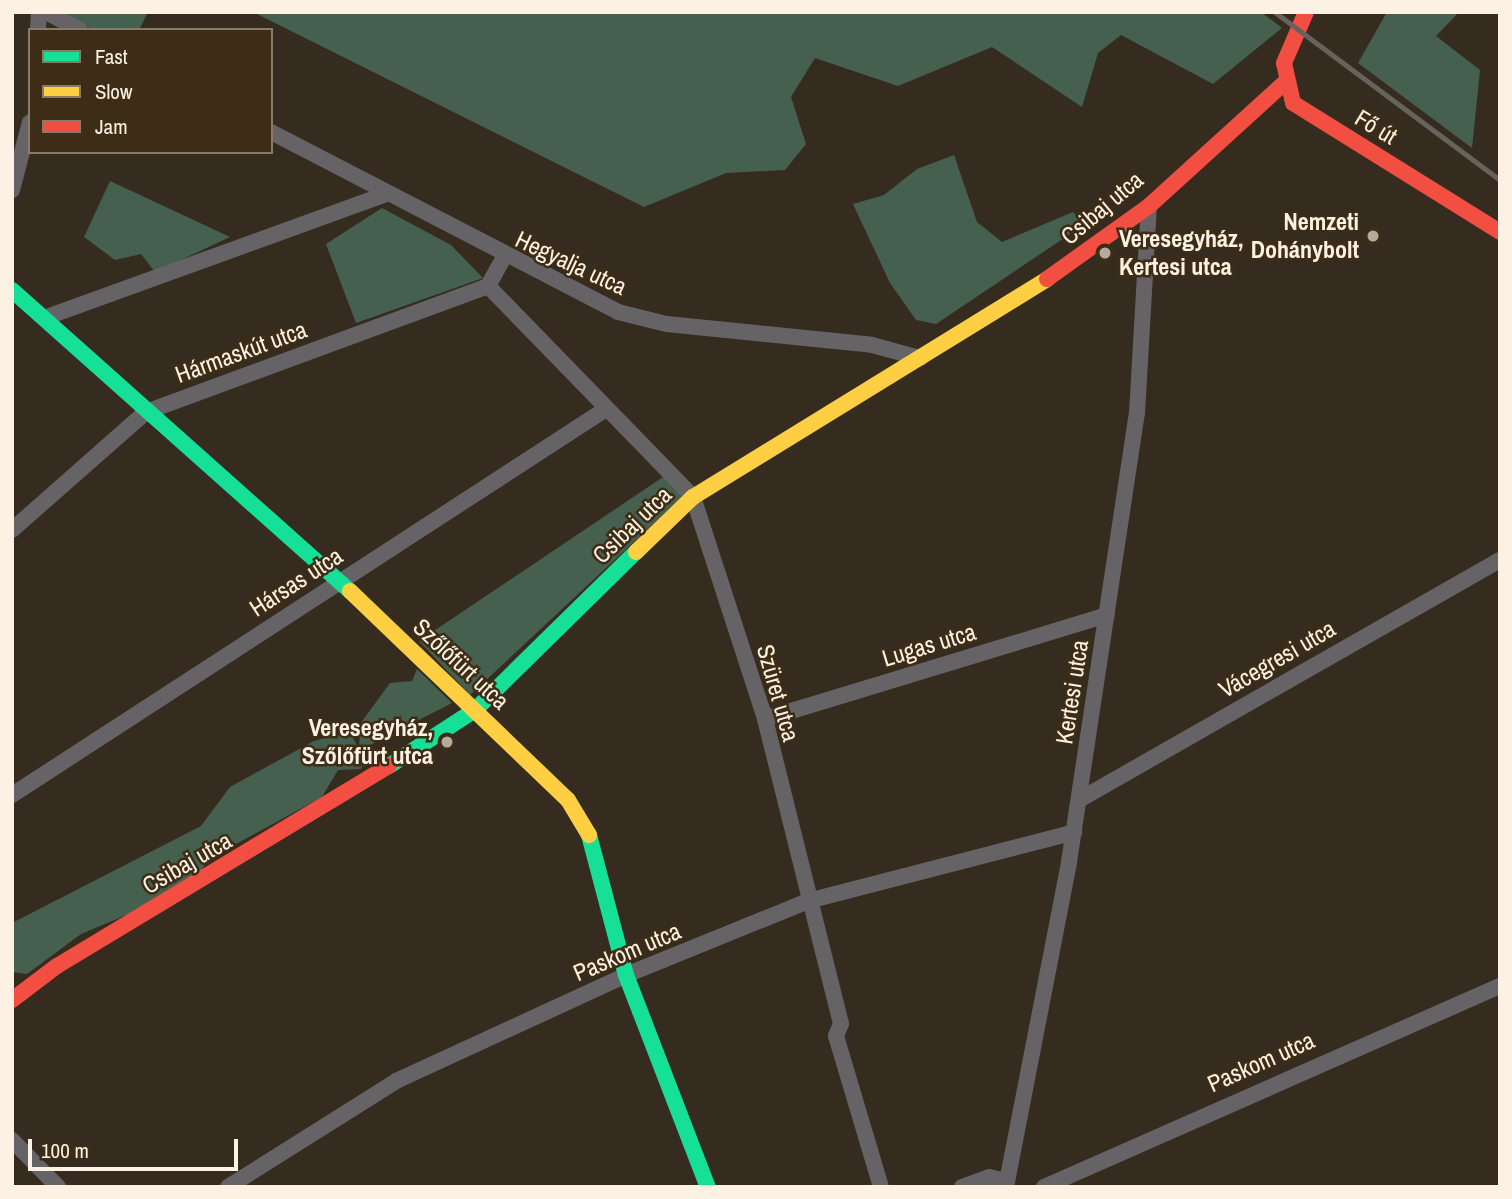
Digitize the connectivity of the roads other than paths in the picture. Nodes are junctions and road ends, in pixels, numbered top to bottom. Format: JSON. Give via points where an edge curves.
{"nodes":[{"id":1,"x":47,"y":12,"type":"edge"},
{"id":2,"x":1306,"y":12,"type":"edge"},
{"id":3,"x":76,"y":28,"type":"edge"},
{"id":4,"x":1284,"y":83,"type":"junction"},
{"id":5,"x":28,"y":130,"type":"edge"},
{"id":6,"x":273,"y":133,"type":"edge"},
{"id":7,"x":12,"y":190,"type":"edge"},
{"id":8,"x":386,"y":194,"type":"junction"},
{"id":9,"x":1149,"y":205,"type":"junction"},
{"id":10,"x":1500,"y":232,"type":"edge"},
{"id":11,"x":504,"y":257,"type":"junction"},
{"id":12,"x":488,"y":286,"type":"junction"},
{"id":13,"x":12,"y":290,"type":"edge"},
{"id":14,"x":44,"y":317,"type":"junction"},
{"id":15,"x":920,"y":358,"type":"junction"},
{"id":16,"x":606,"y":409,"type":"junction"},
{"id":17,"x":146,"y":412,"type":"junction"},
{"id":18,"x":692,"y":497,"type":"junction"},
{"id":19,"x":12,"y":530,"type":"edge"},
{"id":20,"x":1500,"y":561,"type":"edge"},
{"id":21,"x":340,"y":581,"type":"junction"},
{"id":22,"x":1107,"y":615,"type":"junction"},
{"id":23,"x":475,"y":710,"type":"junction"},
{"id":24,"x":765,"y":719,"type":"junction"},
{"id":25,"x":12,"y":795,"type":"edge"},
{"id":26,"x":1079,"y":800,"type":"junction"},
{"id":27,"x":1074,"y":832,"type":"junction"},
{"id":28,"x":808,"y":901,"type":"junction"},
{"id":29,"x":626,"y":975,"type":"junction"},
{"id":30,"x":1500,"y":986,"type":"edge"},
{"id":31,"x":12,"y":1000,"type":"edge"},
{"id":32,"x":12,"y":1140,"type":"edge"},
{"id":33,"x":1007,"y":1184,"type":"edge"},
{"id":34,"x":58,"y":1187,"type":"edge"},
{"id":35,"x":228,"y":1187,"type":"edge"},
{"id":36,"x":708,"y":1187,"type":"edge"},
{"id":37,"x":881,"y":1187,"type":"edge"},
{"id":38,"x":962,"y":1187,"type":"edge"},
{"id":39,"x":1044,"y":1187,"type":"edge"}],
"edges":[{"from":1,"to":3,"type":"street"},
{"from":2,"to":4,"type":"street","via":[[1287,52]]},
{"from":4,"to":9,"type":"street","name":"Csibaj utca"},
{"from":4,"to":10,"type":"street","name":"Fő út","via":[[1297,106]]},
{"from":5,"to":7,"type":"street"},
{"from":6,"to":8,"type":"street","name":"Hegyalja utca"},
{"from":8,"to":11,"type":"street","name":"Hegyalja utca"},
{"from":8,"to":14,"type":"street"},
{"from":9,"to":15,"type":"street","name":"Csibaj utca","via":[[1070,265]]},
{"from":9,"to":22,"type":"street","name":"Kertesi utca","via":[[1137,413]]},
{"from":11,"to":12,"type":"street"},
{"from":11,"to":15,"type":"street","name":"Hegyalja utca","via":[[618,312],[667,324],[872,345]]},
{"from":12,"to":16,"type":"street","name":"Szüret utca"},
{"from":12,"to":17,"type":"street","name":"Hármaskút utca"},
{"from":13,"to":14,"type":"street","name":"Szőlőfürt utca"},
{"from":14,"to":17,"type":"street","name":"Szőlőfürt utca"},
{"from":15,"to":18,"type":"street","name":"Csibaj utca"},
{"from":16,"to":18,"type":"street","name":"Szüret utca"},
{"from":16,"to":21,"type":"street","name":"Hársas utca"},
{"from":17,"to":19,"type":"street","name":"Hármaskút utca"},
{"from":17,"to":21,"type":"street","name":"Szőlőfürt utca"},
{"from":18,"to":23,"type":"street","name":"Csibaj utca"},
{"from":18,"to":24,"type":"street","name":"Szüret utca"},
{"from":20,"to":26,"type":"street","name":"Vácegresi utca"},
{"from":21,"to":23,"type":"street","name":"Szőlőfürt utca"},
{"from":21,"to":25,"type":"street","name":"Hársas utca"},
{"from":22,"to":24,"type":"street","name":"Lugas utca"},
{"from":22,"to":26,"type":"street","name":"Kertesi utca"},
{"from":23,"to":29,"type":"street","name":"Szőlőfürt utca","via":[[568,800],[587,829]]},
{"from":23,"to":31,"type":"street","name":"Csibaj utca","via":[[311,817],[57,965]]},
{"from":24,"to":28,"type":"street","name":"Szüret utca"},
{"from":26,"to":27,"type":"street","name":"Kertesi utca"},
{"from":27,"to":28,"type":"street","name":"Paskom utca"},
{"from":27,"to":33,"type":"street","name":"Kertesi utca"},
{"from":28,"to":29,"type":"street","name":"Paskom utca"},
{"from":28,"to":37,"type":"street","name":"Szüret utca","via":[[841,1024],[836,1036]]},
{"from":29,"to":35,"type":"street","name":"Paskom utca","via":[[396,1081]]},
{"from":29,"to":36,"type":"street","name":"Szőlőfürt utca"},
{"from":30,"to":39,"type":"street","name":"Paskom utca"},
{"from":32,"to":34,"type":"street"},
{"from":33,"to":38,"type":"street","via":[[989,1177]]}]}
